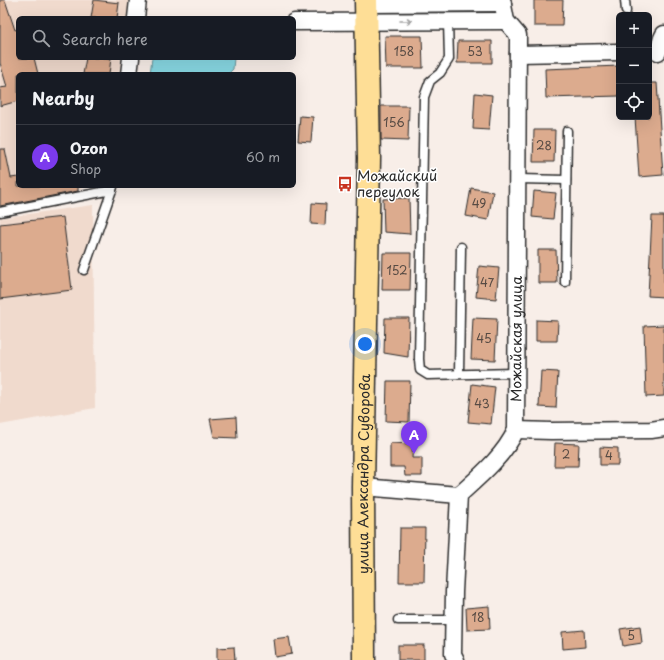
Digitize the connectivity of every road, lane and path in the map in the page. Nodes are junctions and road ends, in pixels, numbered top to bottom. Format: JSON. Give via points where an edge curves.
{"nodes":[{"id":1,"x":138,"y":0,"type":"edge"},
{"id":2,"x":625,"y":0,"type":"edge"},
{"id":3,"x":502,"y":1,"type":"edge"},
{"id":4,"x":367,"y":9,"type":"edge"},
{"id":5,"x":626,"y":11,"type":"dead end"},
{"id":6,"x":136,"y":16,"type":"edge"},
{"id":7,"x":448,"y":21,"type":"junction"},
{"id":8,"x":506,"y":21,"type":"junction"},
{"id":9,"x":296,"y":22,"type":"edge"},
{"id":10,"x":664,"y":34,"type":"edge"},
{"id":11,"x":616,"y":52,"type":"edge"},
{"id":12,"x":657,"y":52,"type":"edge"},
{"id":13,"x":518,"y":54,"type":"junction"},
{"id":14,"x":131,"y":60,"type":"edge"},
{"id":15,"x":129,"y":72,"type":"edge"},
{"id":16,"x":567,"y":131,"type":"dead end"},
{"id":17,"x":518,"y":179,"type":"junction"},
{"id":18,"x":566,"y":180,"type":"junction"},
{"id":19,"x":112,"y":188,"type":"edge"},
{"id":20,"x":0,"y":212,"type":"edge"},
{"id":21,"x":461,"y":247,"type":"dead end"},
{"id":22,"x":84,"y":270,"type":"dead end"},
{"id":23,"x":565,"y":282,"type":"dead end"},
{"id":24,"x":517,"y":373,"type":"junction"},
{"id":25,"x":459,"y":374,"type":"junction"},
{"id":26,"x":664,"y":428,"type":"edge"},
{"id":27,"x":516,"y":430,"type":"junction"},
{"id":28,"x":364,"y":487,"type":"junction"},
{"id":29,"x":459,"y":495,"type":"junction"},
{"id":30,"x":398,"y":620,"type":"dead end"},
{"id":31,"x":454,"y":620,"type":"junction"},
{"id":32,"x":364,"y":660,"type":"edge"},
{"id":33,"x":456,"y":660,"type":"edge"}],
"edges":[{"from":1,"to":6,"type":"street"},
{"from":2,"to":5,"type":"lane"},
{"from":3,"to":4,"type":"street"},
{"from":3,"to":8,"type":"street","name":"Можайская улица"},
{"from":4,"to":7,"type":"street","one_way":true},
{"from":4,"to":9,"type":"street"},
{"from":4,"to":28,"type":"main road","name":"улица Александра Суворова","via":[[369,158]]},
{"from":7,"to":8,"type":"street"},
{"from":7,"to":25,"type":"lane","via":[[449,59],[440,73],[430,81],[424,97],[419,359],[420,370],[428,375]]},
{"from":8,"to":13,"type":"street","name":"Можайская улица","via":[[518,36]]},
{"from":10,"to":12,"type":"street"},
{"from":11,"to":13,"type":"street"},
{"from":13,"to":17,"type":"street","name":"Можайская улица"},
{"from":14,"to":15,"type":"street"},
{"from":16,"to":18,"type":"lane"},
{"from":17,"to":18,"type":"lane"},
{"from":17,"to":24,"type":"street","name":"Можайская улица"},
{"from":18,"to":23,"type":"lane"},
{"from":19,"to":20,"type":"lane"},
{"from":19,"to":22,"type":"lane"},
{"from":21,"to":25,"type":"lane"},
{"from":24,"to":25,"type":"lane"},
{"from":24,"to":27,"type":"street","name":"Можайская улица"},
{"from":26,"to":27,"type":"street"},
{"from":27,"to":29,"type":"street","name":"Можайская улица","via":[[513,438],[491,466]]},
{"from":28,"to":29,"type":"street"},
{"from":28,"to":32,"type":"main road","name":"улица Александра Суворова"},
{"from":29,"to":31,"type":"street"},
{"from":30,"to":31,"type":"lane"},
{"from":31,"to":33,"type":"street","via":[[453,654]]}]}
